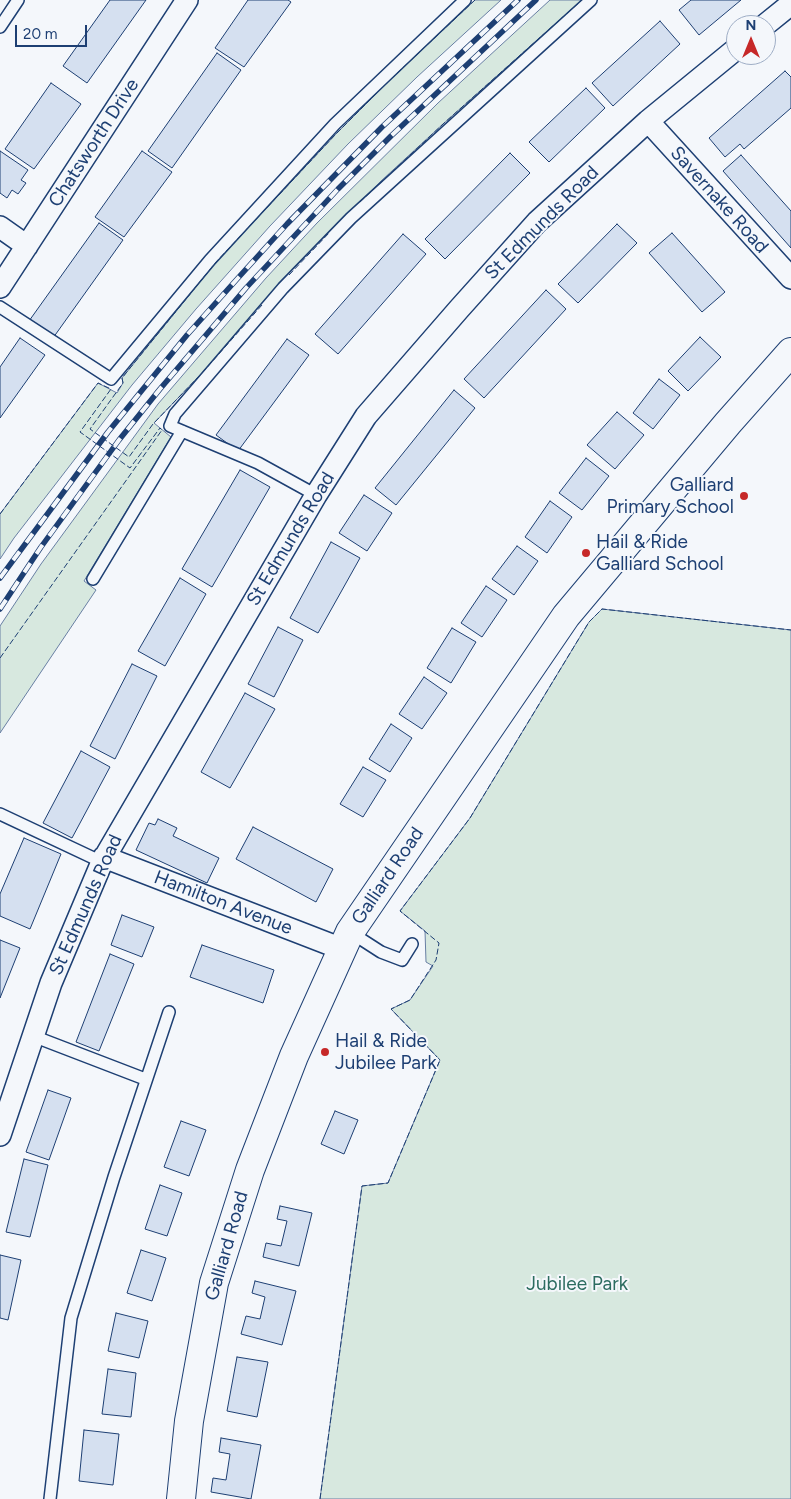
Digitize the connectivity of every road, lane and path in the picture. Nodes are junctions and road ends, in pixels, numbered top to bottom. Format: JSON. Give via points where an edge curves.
{"nodes":[{"id":1,"x":18,"y":0,"type":"edge"},
{"id":2,"x":187,"y":0,"type":"edge"},
{"id":3,"x":465,"y":0,"type":"edge"},
{"id":4,"x":591,"y":0,"type":"edge"},
{"id":5,"x":791,"y":4,"type":"edge"},
{"id":6,"x":776,"y":16,"type":"edge"},
{"id":7,"x":0,"y":27,"type":"edge"},
{"id":8,"x":726,"y":56,"type":"edge"},
{"id":9,"x":648,"y":121,"type":"junction"},
{"id":10,"x":0,"y":227,"type":"edge"},
{"id":11,"x":26,"y":246,"type":"junction"},
{"id":12,"x":791,"y":278,"type":"edge"},
{"id":13,"x":0,"y":287,"type":"edge"},
{"id":14,"x":0,"y":307,"type":"edge"},
{"id":15,"x":791,"y":352,"type":"edge"},
{"id":16,"x":182,"y":431,"type":"junction"},
{"id":17,"x":316,"y":495,"type":"junction"},
{"id":18,"x":93,"y":579,"type":"dead end"},
{"id":19,"x":0,"y":814,"type":"edge"},
{"id":20,"x":103,"y":859,"type":"junction"},
{"id":21,"x":346,"y":940,"type":"junction"},
{"id":22,"x":412,"y":944,"type":"dead end"},
{"id":23,"x":168,"y":1012,"type":"dead end"},
{"id":24,"x":33,"y":1036,"type":"junction"},
{"id":25,"x":145,"y":1079,"type":"junction"},
{"id":26,"x":0,"y":1135,"type":"edge"},
{"id":27,"x":50,"y":1499,"type":"edge"},
{"id":28,"x":181,"y":1499,"type":"edge"}],
"edges":[{"from":1,"to":7,"type":"lane"},
{"from":2,"to":11,"type":"street","name":"Chatsworth Drive"},
{"from":3,"to":14,"type":"lane","via":[[335,124],[210,260],[111,378]]},
{"from":4,"to":16,"type":"lane","via":[[351,218],[283,288],[175,414],[170,426]]},
{"from":5,"to":6,"type":"street"},
{"from":8,"to":9,"type":"street","name":"St Edmunds Road"},
{"from":9,"to":12,"type":"street","name":"Savernake Road"},
{"from":9,"to":17,"type":"street","name":"St Edmunds Road","via":[[537,222],[459,308],[366,416]]},
{"from":10,"to":11,"type":"street"},
{"from":11,"to":13,"type":"street","name":"Chatsworth Drive"},
{"from":15,"to":21,"type":"street","name":"Galliard Road","via":[[566,616]]},
{"from":16,"to":17,"type":"lane","via":[[258,463]]},
{"from":16,"to":18,"type":"lane"},
{"from":17,"to":20,"type":"street","name":"St Edmunds Road"},
{"from":19,"to":20,"type":"lane"},
{"from":20,"to":21,"type":"street","name":"Hamilton Avenue"},
{"from":20,"to":24,"type":"street","name":"St Edmunds Road","via":[[51,983]]},
{"from":21,"to":22,"type":"lane","via":[[402,960]]},
{"from":21,"to":28,"type":"street","name":"Galliard Road","via":[[287,1074],[250,1170],[214,1283],[189,1421]]},
{"from":23,"to":25,"type":"lane"},
{"from":24,"to":25,"type":"lane"},
{"from":24,"to":26,"type":"street","name":"St Edmunds Road"},
{"from":25,"to":27,"type":"lane","via":[[71,1318]]}]}
